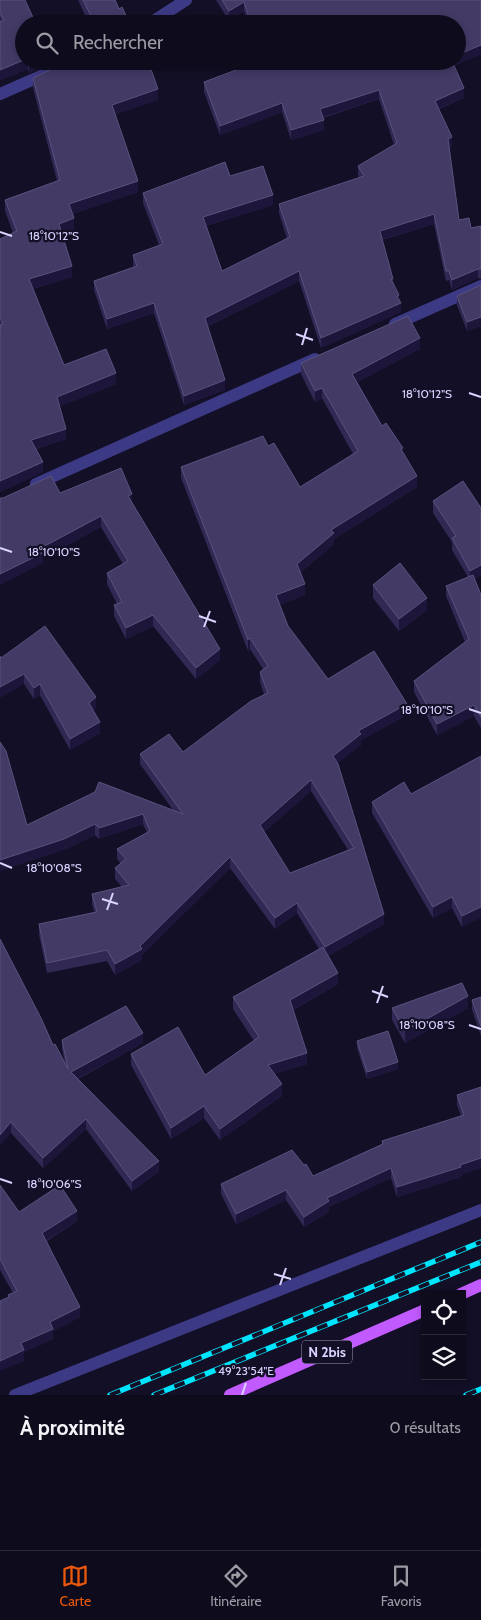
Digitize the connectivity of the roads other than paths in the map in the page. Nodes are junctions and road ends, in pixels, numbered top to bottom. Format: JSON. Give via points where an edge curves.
{"nodes":[{"id":1,"x":186,"y":0,"type":"edge"},
{"id":2,"x":163,"y":15,"type":"edge"},
{"id":3,"x":55,"y":70,"type":"edge"},
{"id":4,"x":0,"y":94,"type":"edge"},
{"id":5,"x":481,"y":286,"type":"edge"},
{"id":6,"x":382,"y":330,"type":"edge"},
{"id":7,"x":328,"y":353,"type":"edge"},
{"id":8,"x":26,"y":488,"type":"edge"},
{"id":9,"x":481,"y":1210,"type":"edge"},
{"id":10,"x":481,"y":1285,"type":"edge"},
{"id":11,"x":466,"y":1292,"type":"edge"},
{"id":12,"x":421,"y":1312,"type":"edge"},
{"id":13,"x":14,"y":1395,"type":"edge"},
{"id":14,"x":230,"y":1395,"type":"edge"}],
"edges":[{"from":1,"to":2,"type":"street"},
{"from":3,"to":4,"type":"street"},
{"from":5,"to":6,"type":"street"},
{"from":7,"to":8,"type":"street"},
{"from":9,"to":13,"type":"street"},
{"from":10,"to":11,"type":"main road"},
{"from":12,"to":14,"type":"main road","number":"N 2bis"}]}
